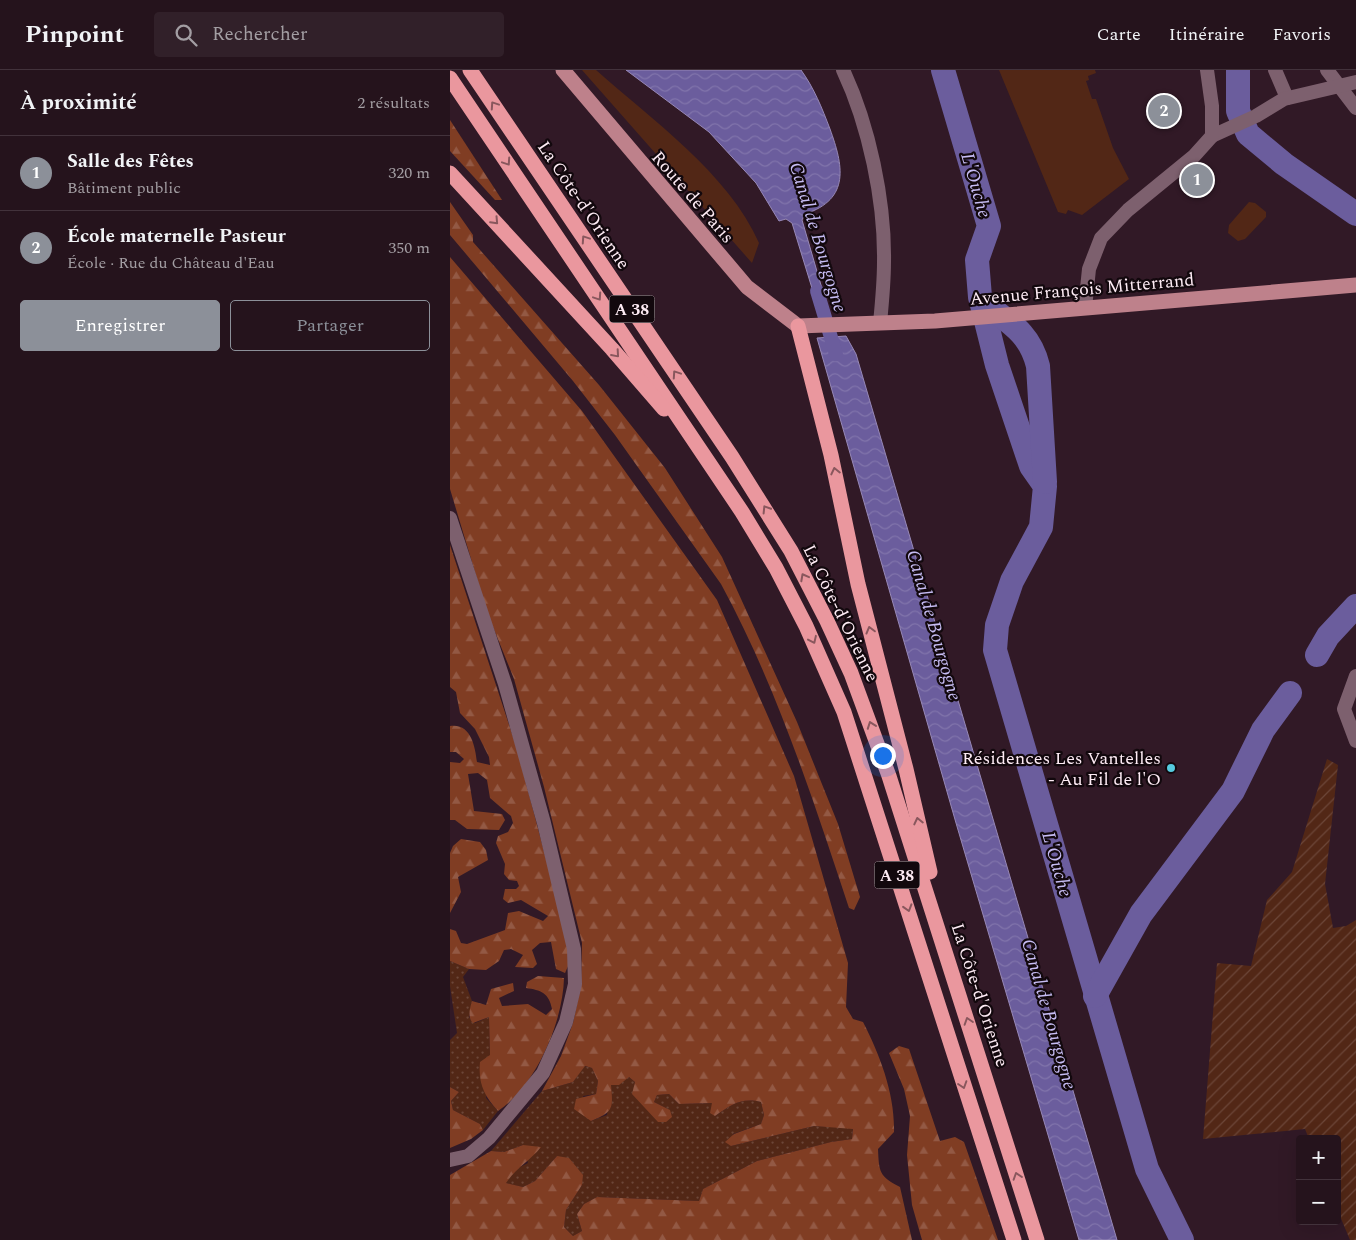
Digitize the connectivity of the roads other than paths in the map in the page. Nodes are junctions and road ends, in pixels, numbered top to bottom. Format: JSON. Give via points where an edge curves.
{"nodes":[{"id":1,"x":470,"y":70,"type":"edge"},
{"id":2,"x":563,"y":70,"type":"edge"},
{"id":3,"x":842,"y":70,"type":"edge"},
{"id":4,"x":1207,"y":70,"type":"edge"},
{"id":5,"x":1275,"y":70,"type":"edge"},
{"id":6,"x":1327,"y":70,"type":"edge"},
{"id":7,"x":450,"y":78,"type":"edge"},
{"id":8,"x":1356,"y":82,"type":"edge"},
{"id":9,"x":1341,"y":87,"type":"junction"},
{"id":10,"x":1287,"y":98,"type":"junction"},
{"id":11,"x":1356,"y":108,"type":"edge"},
{"id":12,"x":1212,"y":136,"type":"junction"},
{"id":13,"x":450,"y":172,"type":"edge"},
{"id":14,"x":1356,"y":285,"type":"edge"},
{"id":15,"x":1085,"y":308,"type":"junction"},
{"id":16,"x":880,"y":323,"type":"junction"},
{"id":17,"x":804,"y":327,"type":"junction"},
{"id":18,"x":710,"y":462,"type":"junction"},
{"id":19,"x":450,"y":518,"type":"edge"},
{"id":20,"x":1356,"y":676,"type":"edge"},
{"id":21,"x":1356,"y":741,"type":"edge"},
{"id":22,"x":952,"y":971,"type":"junction"},
{"id":23,"x":450,"y":1160,"type":"edge"},
{"id":24,"x":1014,"y":1240,"type":"edge"},
{"id":25,"x":1037,"y":1240,"type":"edge"}],
"edges":[{"from":22,"to":1,"type":"highway","name":"La Côte-d'Orienne","number":"A 38","one_way":true,"via":[[890,776],[862,700],[791,551],[732,457]]},
{"from":2,"to":17,"type":"main road","name":"Route de Paris","via":[[747,287]]},
{"from":3,"to":16,"type":"street","via":[[850,84],[879,191],[884,261]]},
{"from":4,"to":12,"type":"street"},
{"from":5,"to":10,"type":"street"},
{"from":6,"to":9,"type":"street"},
{"from":7,"to":18,"type":"highway","name":"La Côte-d'Orienne","number":"A 38","one_way":true},
{"from":8,"to":9,"type":"street"},
{"from":9,"to":10,"type":"street"},
{"from":9,"to":11,"type":"street"},
{"from":10,"to":12,"type":"street"},
{"from":12,"to":15,"type":"street","via":[[1194,156],[1128,210],[1101,238],[1089,269]]},
{"from":13,"to":18,"type":"highway","one_way":true},
{"from":14,"to":15,"type":"main road","name":"Avenue François Mitterrand"},
{"from":15,"to":16,"type":"main road","name":"Avenue François Mitterrand"},
{"from":16,"to":17,"type":"main road","name":"Avenue François Mitterrand"},
{"from":22,"to":17,"type":"highway","one_way":true,"via":[[906,769],[858,584]]},
{"from":18,"to":24,"type":"highway","name":"La Côte-d'Orienne","number":"A 38","one_way":true,"via":[[776,568],[844,712]]},
{"from":19,"to":23,"type":"street","via":[[505,684],[544,823],[574,949],[575,984],[566,1022],[543,1072],[490,1138],[468,1156]]},
{"from":20,"to":21,"type":"street","via":[[1344,709]]},
{"from":25,"to":22,"type":"highway","name":"La Côte-d'Orienne","number":"A 38","one_way":true}]}
